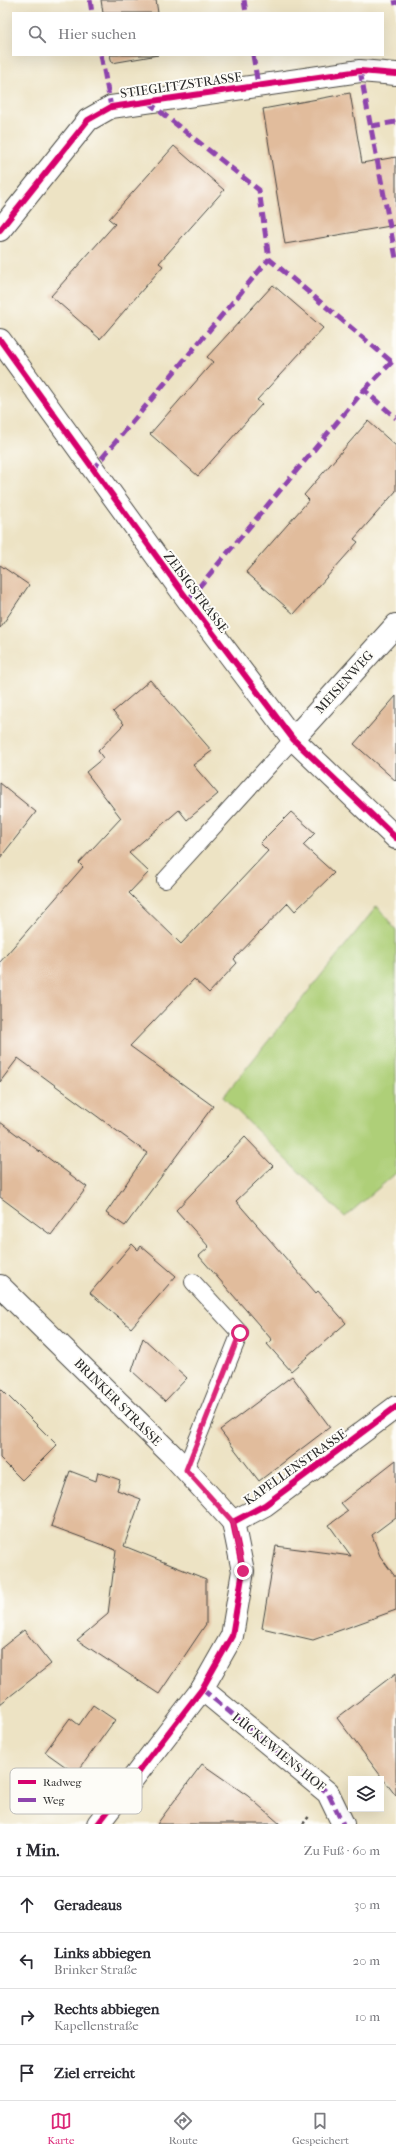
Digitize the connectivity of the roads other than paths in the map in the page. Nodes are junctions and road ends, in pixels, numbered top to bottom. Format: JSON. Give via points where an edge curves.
{"nodes":[{"id":1,"x":396,"y":74,"type":"edge"},
{"id":2,"x":0,"y":230,"type":"edge"},
{"id":3,"x":0,"y":340,"type":"edge"},
{"id":4,"x":396,"y":625,"type":"edge"},
{"id":5,"x":293,"y":739,"type":"junction"},
{"id":6,"x":396,"y":838,"type":"edge"},
{"id":7,"x":165,"y":880,"type":"dead end"},
{"id":8,"x":193,"y":1282,"type":"dead end"},
{"id":9,"x":0,"y":1286,"type":"edge"},
{"id":10,"x":396,"y":1407,"type":"edge"},
{"id":11,"x":186,"y":1470,"type":"junction"},
{"id":12,"x":233,"y":1522,"type":"junction"},
{"id":13,"x":202,"y":1689,"type":"junction"},
{"id":14,"x":141,"y":1768,"type":"edge"},
{"id":15,"x":106,"y":1814,"type":"edge"},
{"id":16,"x":98,"y":1824,"type":"edge"},
{"id":17,"x":343,"y":1824,"type":"edge"}],
"edges":[{"from":1,"to":2,"type":"street","name":"STIEGLITZSTRASSE","via":[[360,71],[111,107],[88,120]]},
{"from":3,"to":5,"type":"street","name":"ZEISIGSTRASSE","via":[[147,544]]},
{"from":4,"to":5,"type":"street","name":"MEISENWEG"},
{"from":5,"to":6,"type":"street","name":"ZEISIGSTRASSE"},
{"from":5,"to":7,"type":"lane"},
{"from":8,"to":11,"type":"lane","via":[[240,1333]]},
{"from":9,"to":11,"type":"street","name":"BRINKER STRASSE"},
{"from":10,"to":12,"type":"street","name":"KAPELLENSTRASSE","via":[[265,1505]]},
{"from":11,"to":12,"type":"street","name":"BRINKER STRASSE"},
{"from":12,"to":13,"type":"street","via":[[243,1571],[232,1636]]},
{"from":13,"to":14,"type":"street"},
{"from":13,"to":17,"type":"street","name":"LÜCKEWIENS HOF","via":[[328,1793]]},
{"from":15,"to":16,"type":"street"}]}
